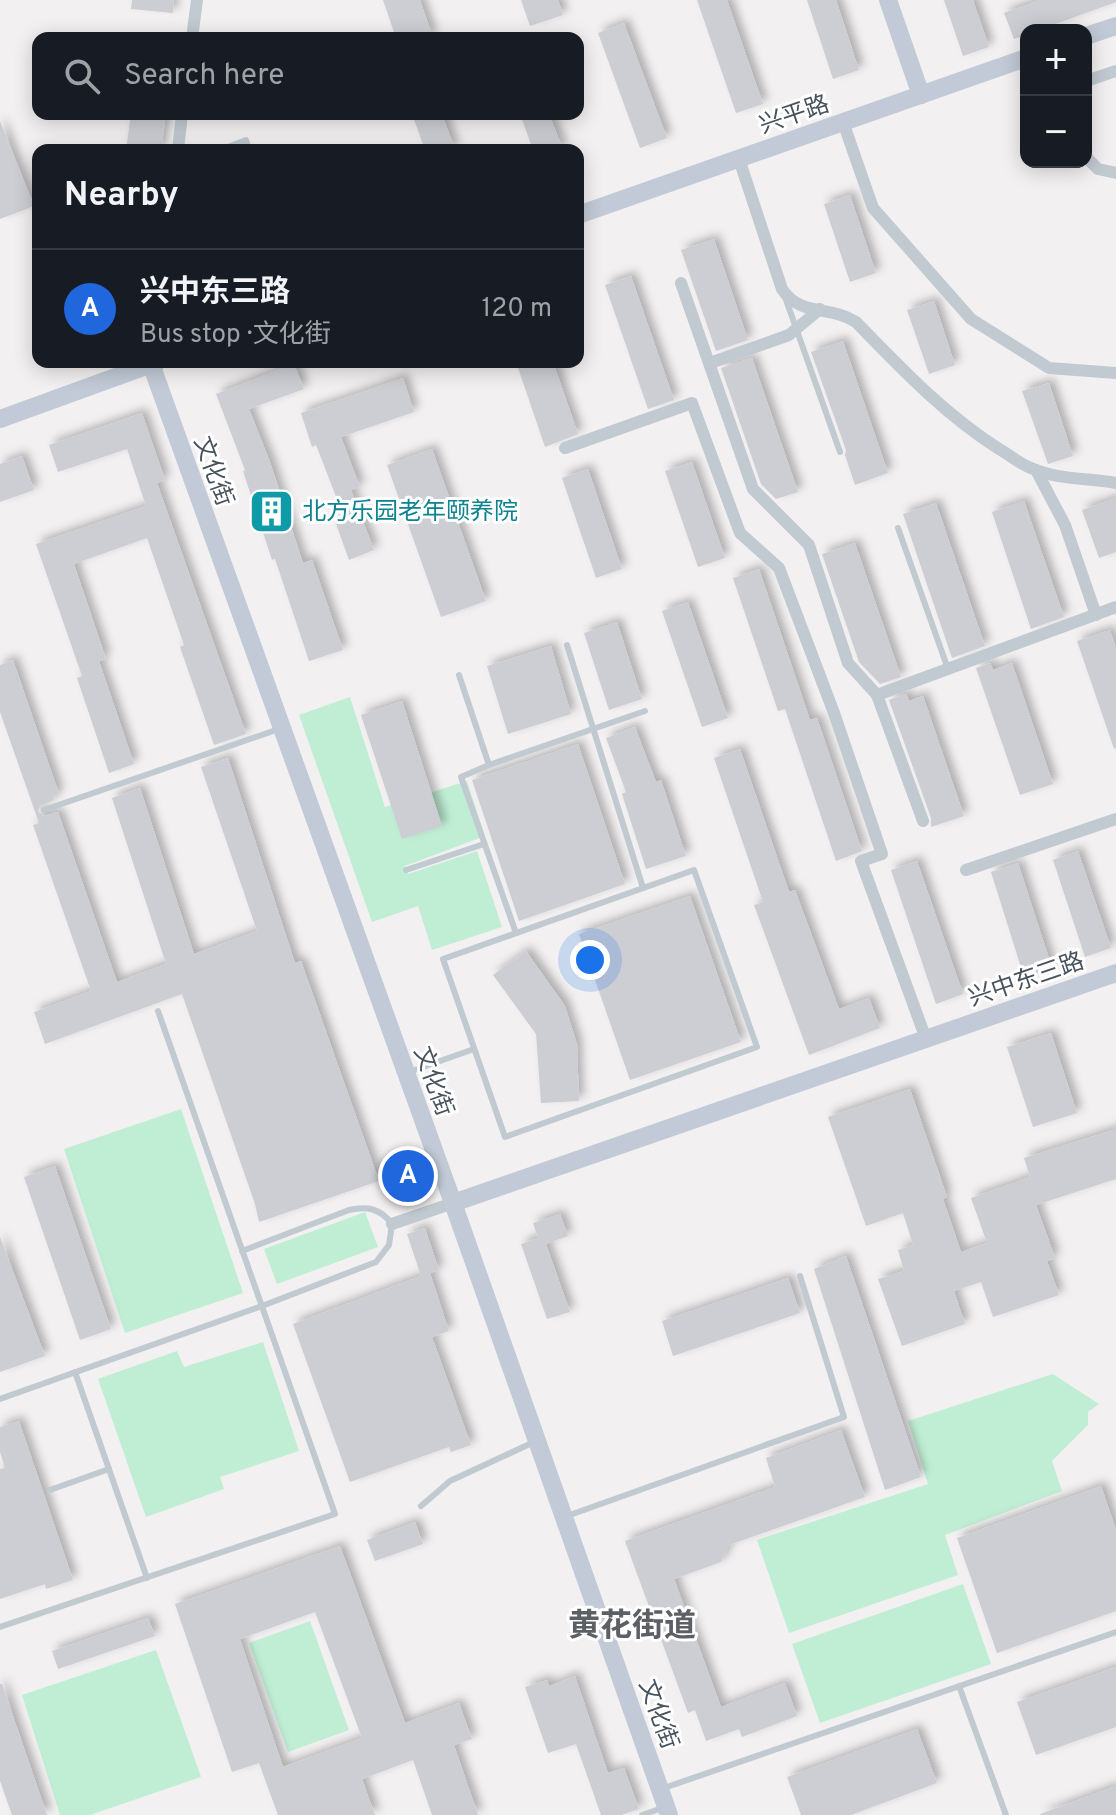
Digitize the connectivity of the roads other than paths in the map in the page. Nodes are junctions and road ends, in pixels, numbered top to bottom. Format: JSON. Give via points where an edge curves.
{"nodes":[{"id":1,"x":197,"y":0,"type":"edge"},
{"id":2,"x":888,"y":0,"type":"edge"},
{"id":3,"x":1116,"y":26,"type":"edge"},
{"id":4,"x":193,"y":32,"type":"edge"},
{"id":5,"x":1092,"y":34,"type":"edge"},
{"id":6,"x":1020,"y":60,"type":"edge"},
{"id":7,"x":1116,"y":71,"type":"edge"},
{"id":8,"x":1092,"y":79,"type":"edge"},
{"id":9,"x":921,"y":95,"type":"junction"},
{"id":10,"x":181,"y":120,"type":"edge"},
{"id":11,"x":843,"y":122,"type":"junction"},
{"id":12,"x":179,"y":144,"type":"edge"},
{"id":13,"x":739,"y":159,"type":"junction"},
{"id":14,"x":1092,"y":163,"type":"edge"},
{"id":15,"x":1116,"y":173,"type":"edge"},
{"id":16,"x":584,"y":213,"type":"edge"},
{"id":17,"x":681,"y":283,"type":"dead end"},
{"id":18,"x":782,"y":289,"type":"junction"},
{"id":19,"x":820,"y":309,"type":"junction"},
{"id":20,"x":796,"y":329,"type":"junction"},
{"id":21,"x":710,"y":363,"type":"junction"},
{"id":22,"x":139,"y":368,"type":"edge"},
{"id":23,"x":155,"y":368,"type":"edge"},
{"id":24,"x":1116,"y":373,"type":"edge"},
{"id":25,"x":0,"y":419,"type":"edge"},
{"id":26,"x":565,"y":448,"type":"dead end"},
{"id":27,"x":840,"y":452,"type":"dead end"},
{"id":28,"x":1036,"y":470,"type":"junction"},
{"id":29,"x":1116,"y":483,"type":"edge"},
{"id":30,"x":898,"y":528,"type":"dead end"},
{"id":31,"x":1116,"y":607,"type":"edge"},
{"id":32,"x":1096,"y":615,"type":"junction"},
{"id":33,"x":567,"y":645,"type":"dead end"},
{"id":34,"x":948,"y":669,"type":"junction"},
{"id":35,"x":459,"y":675,"type":"dead end"},
{"id":36,"x":877,"y":695,"type":"junction"},
{"id":37,"x":645,"y":711,"type":"dead end"},
{"id":38,"x":281,"y":728,"type":"junction"},
{"id":39,"x":593,"y":729,"type":"junction"},
{"id":40,"x":489,"y":765,"type":"junction"},
{"id":41,"x":44,"y":810,"type":"dead end"},
{"id":42,"x":1116,"y":819,"type":"edge"},
{"id":43,"x":923,"y":821,"type":"dead end"},
{"id":44,"x":484,"y":844,"type":"junction"},
{"id":45,"x":406,"y":870,"type":"dead end"},
{"id":46,"x":966,"y":870,"type":"dead end"},
{"id":47,"x":643,"y":888,"type":"junction"},
{"id":48,"x":516,"y":933,"type":"junction"},
{"id":49,"x":1116,"y":973,"type":"edge"},
{"id":50,"x":158,"y":1011,"type":"dead end"},
{"id":51,"x":926,"y":1039,"type":"junction"},
{"id":52,"x":474,"y":1049,"type":"junction"},
{"id":53,"x":406,"y":1073,"type":"junction"},
{"id":54,"x":453,"y":1203,"type":"junction"},
{"id":55,"x":392,"y":1224,"type":"junction"},
{"id":56,"x":242,"y":1251,"type":"junction"},
{"id":57,"x":800,"y":1276,"type":"dead end"},
{"id":58,"x":262,"y":1306,"type":"junction"},
{"id":59,"x":75,"y":1372,"type":"junction"},
{"id":60,"x":0,"y":1399,"type":"edge"},
{"id":61,"x":537,"y":1441,"type":"junction"},
{"id":62,"x":109,"y":1469,"type":"junction"},
{"id":63,"x":50,"y":1490,"type":"dead end"},
{"id":64,"x":421,"y":1506,"type":"dead end"},
{"id":65,"x":564,"y":1517,"type":"junction"},
{"id":66,"x":147,"y":1578,"type":"junction"},
{"id":67,"x":0,"y":1627,"type":"edge"},
{"id":68,"x":1116,"y":1632,"type":"edge"},
{"id":69,"x":959,"y":1686,"type":"junction"},
{"id":70,"x":665,"y":1804,"type":"edge"},
{"id":71,"x":1005,"y":1813,"type":"edge"},
{"id":72,"x":642,"y":1815,"type":"edge"},
{"id":73,"x":995,"y":1815,"type":"edge"}],
"edges":[{"from":1,"to":4,"type":"street"},
{"from":2,"to":9,"type":"street"},
{"from":3,"to":5,"type":"street"},
{"from":6,"to":9,"type":"street","name":"兴平路"},
{"from":7,"to":8,"type":"street"},
{"from":9,"to":11,"type":"street","name":"兴平路"},
{"from":10,"to":12,"type":"street"},
{"from":11,"to":13,"type":"street","name":"兴平路"},
{"from":11,"to":24,"type":"street","via":[[873,208],[971,319],[1049,368]]},
{"from":13,"to":16,"type":"street","name":"兴平路"},
{"from":13,"to":18,"type":"street"},
{"from":14,"to":15,"type":"street"},
{"from":17,"to":21,"type":"street"},
{"from":18,"to":19,"type":"street","via":[[791,302]]},
{"from":18,"to":20,"type":"lane"},
{"from":19,"to":20,"type":"street"},
{"from":19,"to":28,"type":"street","via":[[856,322],[939,405]]},
{"from":20,"to":21,"type":"street"},
{"from":20,"to":27,"type":"lane"},
{"from":21,"to":36,"type":"street","via":[[753,489],[809,545],[848,663]]},
{"from":22,"to":25,"type":"street"},
{"from":23,"to":38,"type":"street","name":"文化街"},
{"from":26,"to":51,"type":"street","via":[[692,403],[740,533],[779,568],[834,713],[882,854],[861,861]]},
{"from":28,"to":29,"type":"street"},
{"from":28,"to":32,"type":"street","via":[[1065,525]]},
{"from":30,"to":34,"type":"lane"},
{"from":31,"to":32,"type":"street"},
{"from":32,"to":34,"type":"street"},
{"from":33,"to":39,"type":"lane"},
{"from":34,"to":36,"type":"street"},
{"from":35,"to":40,"type":"lane"},
{"from":36,"to":43,"type":"street"},
{"from":37,"to":39,"type":"lane"},
{"from":38,"to":41,"type":"lane"},
{"from":38,"to":53,"type":"street","name":"文化街"},
{"from":39,"to":40,"type":"lane"},
{"from":39,"to":47,"type":"lane"},
{"from":40,"to":44,"type":"lane","via":[[461,777]]},
{"from":42,"to":46,"type":"street"},
{"from":44,"to":45,"type":"lane"},
{"from":44,"to":48,"type":"lane"},
{"from":47,"to":48,"type":"lane"},
{"from":47,"to":52,"type":"lane","via":[[694,870],[757,1047],[505,1137]]},
{"from":48,"to":52,"type":"lane","via":[[443,959]]},
{"from":49,"to":51,"type":"street","name":"兴中东三路"},
{"from":50,"to":56,"type":"lane"},
{"from":51,"to":54,"type":"street","name":"兴中东三路"},
{"from":52,"to":53,"type":"lane"},
{"from":53,"to":54,"type":"street","name":"文化街"},
{"from":54,"to":55,"type":"street"},
{"from":54,"to":61,"type":"street","name":"文化街"},
{"from":55,"to":56,"type":"lane","via":[[379,1211],[365,1207]]},
{"from":55,"to":58,"type":"lane","via":[[389,1245],[376,1262]]},
{"from":56,"to":58,"type":"lane"},
{"from":57,"to":65,"type":"lane","via":[[844,1417]]},
{"from":58,"to":59,"type":"lane"},
{"from":58,"to":66,"type":"lane","via":[[335,1514]]},
{"from":59,"to":60,"type":"lane"},
{"from":59,"to":62,"type":"lane"},
{"from":61,"to":64,"type":"lane","via":[[450,1481]]},
{"from":61,"to":65,"type":"street","name":"文化街"},
{"from":62,"to":63,"type":"lane"},
{"from":62,"to":66,"type":"lane"},
{"from":65,"to":70,"type":"street","name":"文化街"},
{"from":66,"to":67,"type":"lane"},
{"from":68,"to":69,"type":"lane"},
{"from":69,"to":70,"type":"lane"},
{"from":69,"to":71,"type":"lane"},
{"from":70,"to":72,"type":"lane"},
{"from":71,"to":73,"type":"lane"}]}
